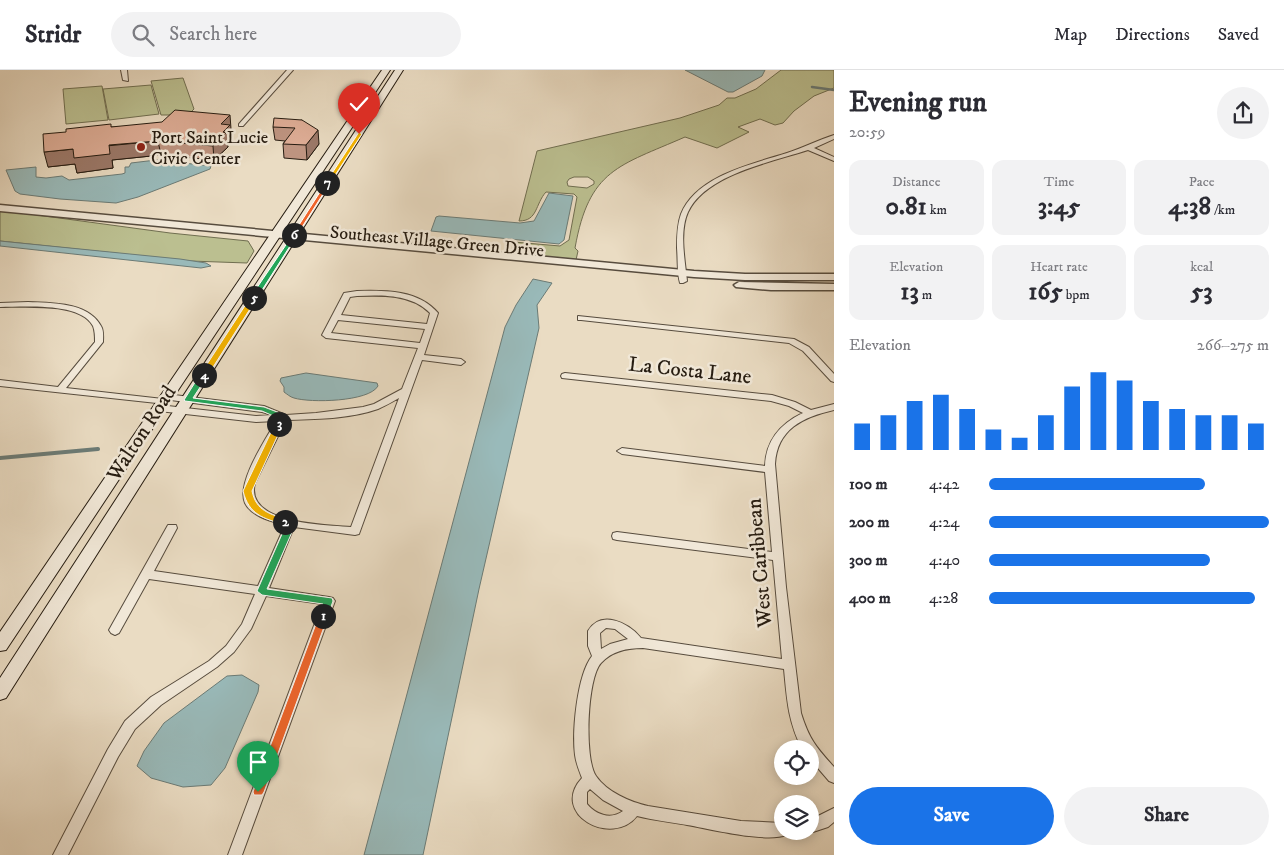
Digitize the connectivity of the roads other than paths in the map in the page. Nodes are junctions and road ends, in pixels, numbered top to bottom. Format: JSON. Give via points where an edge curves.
{"nodes":[{"id":1,"x":124,"y":70,"type":"edge"},
{"id":2,"x":290,"y":70,"type":"edge"},
{"id":3,"x":386,"y":70,"type":"edge"},
{"id":4,"x":399,"y":70,"type":"edge"},
{"id":5,"x":126,"y":80,"type":"dead end"},
{"id":6,"x":362,"y":106,"type":"junction"},
{"id":7,"x":241,"y":125,"type":"dead end"},
{"id":8,"x":346,"y":131,"type":"junction"},
{"id":9,"x":359,"y":134,"type":"junction"},
{"id":10,"x":834,"y":136,"type":"edge"},
{"id":11,"x":808,"y":148,"type":"junction"},
{"id":12,"x":834,"y":159,"type":"edge"},
{"id":13,"x":340,"y":162,"type":"junction"},
{"id":14,"x":0,"y":208,"type":"edge"},
{"id":15,"x":275,"y":238,"type":"junction"},
{"id":16,"x":291,"y":239,"type":"junction"},
{"id":17,"x":683,"y":277,"type":"junction"},
{"id":18,"x":834,"y":277,"type":"edge"},
{"id":19,"x":834,"y":287,"type":"edge"},
{"id":20,"x":0,"y":305,"type":"edge"},
{"id":21,"x":336,"y":317,"type":"junction"},
{"id":22,"x":580,"y":318,"type":"dead end"},
{"id":23,"x":430,"y":327,"type":"junction"},
{"id":24,"x":423,"y":346,"type":"junction"},
{"id":25,"x":419,"y":358,"type":"junction"},
{"id":26,"x":461,"y":362,"type":"dead end"},
{"id":27,"x":565,"y":376,"type":"dead end"},
{"id":28,"x":834,"y":379,"type":"edge"},
{"id":29,"x":0,"y":383,"type":"edge"},
{"id":30,"x":60,"y":390,"type":"junction"},
{"id":31,"x":406,"y":391,"type":"junction"},
{"id":32,"x":163,"y":402,"type":"junction"},
{"id":33,"x":184,"y":405,"type":"junction"},
{"id":34,"x":834,"y":407,"type":"edge"},
{"id":35,"x":810,"y":413,"type":"junction"},
{"id":36,"x":283,"y":417,"type":"junction"},
{"id":37,"x":622,"y":451,"type":"dead end"},
{"id":38,"x":771,"y":470,"type":"junction"},
{"id":39,"x":292,"y":523,"type":"junction"},
{"id":40,"x":172,"y":528,"type":"dead end"},
{"id":41,"x":617,"y":536,"type":"dead end"},
{"id":42,"x":777,"y":557,"type":"junction"},
{"id":43,"x":146,"y":574,"type":"junction"},
{"id":44,"x":262,"y":591,"type":"junction"},
{"id":45,"x":115,"y":630,"type":"dead end"},
{"id":46,"x":638,"y":643,"type":"junction"},
{"id":47,"x":0,"y":645,"type":"edge"},
{"id":48,"x":598,"y":657,"type":"junction"},
{"id":49,"x":789,"y":664,"type":"junction"},
{"id":50,"x":0,"y":693,"type":"edge"},
{"id":51,"x":804,"y":740,"type":"edge"},
{"id":52,"x":819,"y":761,"type":"edge"},
{"id":53,"x":834,"y":777,"type":"edge"},
{"id":54,"x":590,"y":778,"type":"junction"},
{"id":55,"x":634,"y":808,"type":"junction"},
{"id":56,"x":834,"y":814,"type":"edge"},
{"id":57,"x":819,"y":824,"type":"edge"},
{"id":58,"x":774,"y":830,"type":"edge"},
{"id":59,"x":60,"y":855,"type":"edge"},
{"id":60,"x":235,"y":855,"type":"edge"}],
"edges":[{"from":1,"to":5,"type":"street"},
{"from":2,"to":7,"type":"street"},
{"from":3,"to":6,"type":"main road","name":"Walton Road"},
{"from":4,"to":9,"type":"main road","name":"Walton Road"},
{"from":6,"to":8,"type":"main road","name":"Walton Road"},
{"from":6,"to":9,"type":"main road","via":[[365,112],[357,128]]},
{"from":8,"to":13,"type":"main road","via":[[349,137]]},
{"from":8,"to":15,"type":"main road","name":"Walton Road"},
{"from":9,"to":13,"type":"main road","name":"Walton Road"},
{"from":10,"to":11,"type":"street"},
{"from":11,"to":12,"type":"street"},
{"from":11,"to":17,"type":"street","via":[[732,174],[696,196],[685,211],[682,224]]},
{"from":13,"to":16,"type":"main road","name":"Walton Road"},
{"from":14,"to":15,"type":"street","name":"Southeast Village Green Drive","via":[[124,225]]},
{"from":15,"to":16,"type":"street","name":"Southeast Village Green Drive"},
{"from":15,"to":32,"type":"main road","name":"Walton Road"},
{"from":16,"to":17,"type":"street","name":"Southeast Village Green Drive"},
{"from":16,"to":33,"type":"main road","name":"Walton Road"},
{"from":17,"to":18,"type":"street","name":"Southeast Village Green Drive"},
{"from":17,"to":19,"type":"street","name":"Southeast Village Green Drive","via":[[771,287]]},
{"from":20,"to":30,"type":"street","via":[[58,307],[85,312],[96,320],[101,333],[99,342]]},
{"from":21,"to":23,"type":"street"},
{"from":21,"to":23,"type":"street","via":[[347,295],[368,292],[424,302],[434,313]]},
{"from":21,"to":24,"type":"street","via":[[326,335]]},
{"from":22,"to":28,"type":"street","via":[[791,341],[806,349]]},
{"from":23,"to":24,"type":"street"},
{"from":24,"to":25,"type":"street"},
{"from":25,"to":26,"type":"street"},
{"from":25,"to":31,"type":"street"},
{"from":27,"to":35,"type":"street","name":"La Costa Lane","via":[[772,398]]},
{"from":29,"to":30,"type":"street"},
{"from":30,"to":32,"type":"street"},
{"from":31,"to":36,"type":"street","via":[[364,410]]},
{"from":31,"to":39,"type":"street","via":[[355,531]]},
{"from":32,"to":33,"type":"street"},
{"from":32,"to":33,"type":"street"},
{"from":32,"to":47,"type":"main road","name":"Walton Road"},
{"from":33,"to":36,"type":"street","via":[[256,419]]},
{"from":33,"to":50,"type":"main road","name":"Walton Road"},
{"from":34,"to":35,"type":"street","name":"West Caribbean"},
{"from":35,"to":38,"type":"street","name":"West Caribbean","via":[[787,426],[779,436],[771,451]]},
{"from":36,"to":39,"type":"street","via":[[248,491],[250,502],[260,513]]},
{"from":37,"to":38,"type":"street"},
{"from":38,"to":42,"type":"street","name":"West Caribbean"},
{"from":39,"to":44,"type":"street"},
{"from":40,"to":43,"type":"street"},
{"from":41,"to":42,"type":"street"},
{"from":42,"to":49,"type":"street","name":"West Caribbean"},
{"from":43,"to":44,"type":"street"},
{"from":43,"to":45,"type":"street"},
{"from":44,"to":59,"type":"street","via":[[247,626],[230,649],[156,701],[130,725]]},
{"from":44,"to":60,"type":"street","via":[[329,601]]},
{"from":46,"to":48,"type":"street","via":[[619,646]]},
{"from":46,"to":48,"type":"street","via":[[628,630],[603,624],[594,631],[592,638]]},
{"from":46,"to":49,"type":"street"},
{"from":48,"to":54,"type":"street","via":[[591,667],[582,728],[581,754]]},
{"from":49,"to":51,"type":"street","name":"West Caribbean","via":[[795,713]]},
{"from":52,"to":53,"type":"street","name":"West Caribbean"},
{"from":54,"to":55,"type":"street","via":[[609,795]]},
{"from":54,"to":55,"type":"street","via":[[580,790],[579,801],[590,818],[617,822]]},
{"from":55,"to":58,"type":"street","via":[[717,824]]},
{"from":56,"to":57,"type":"street"}]}
